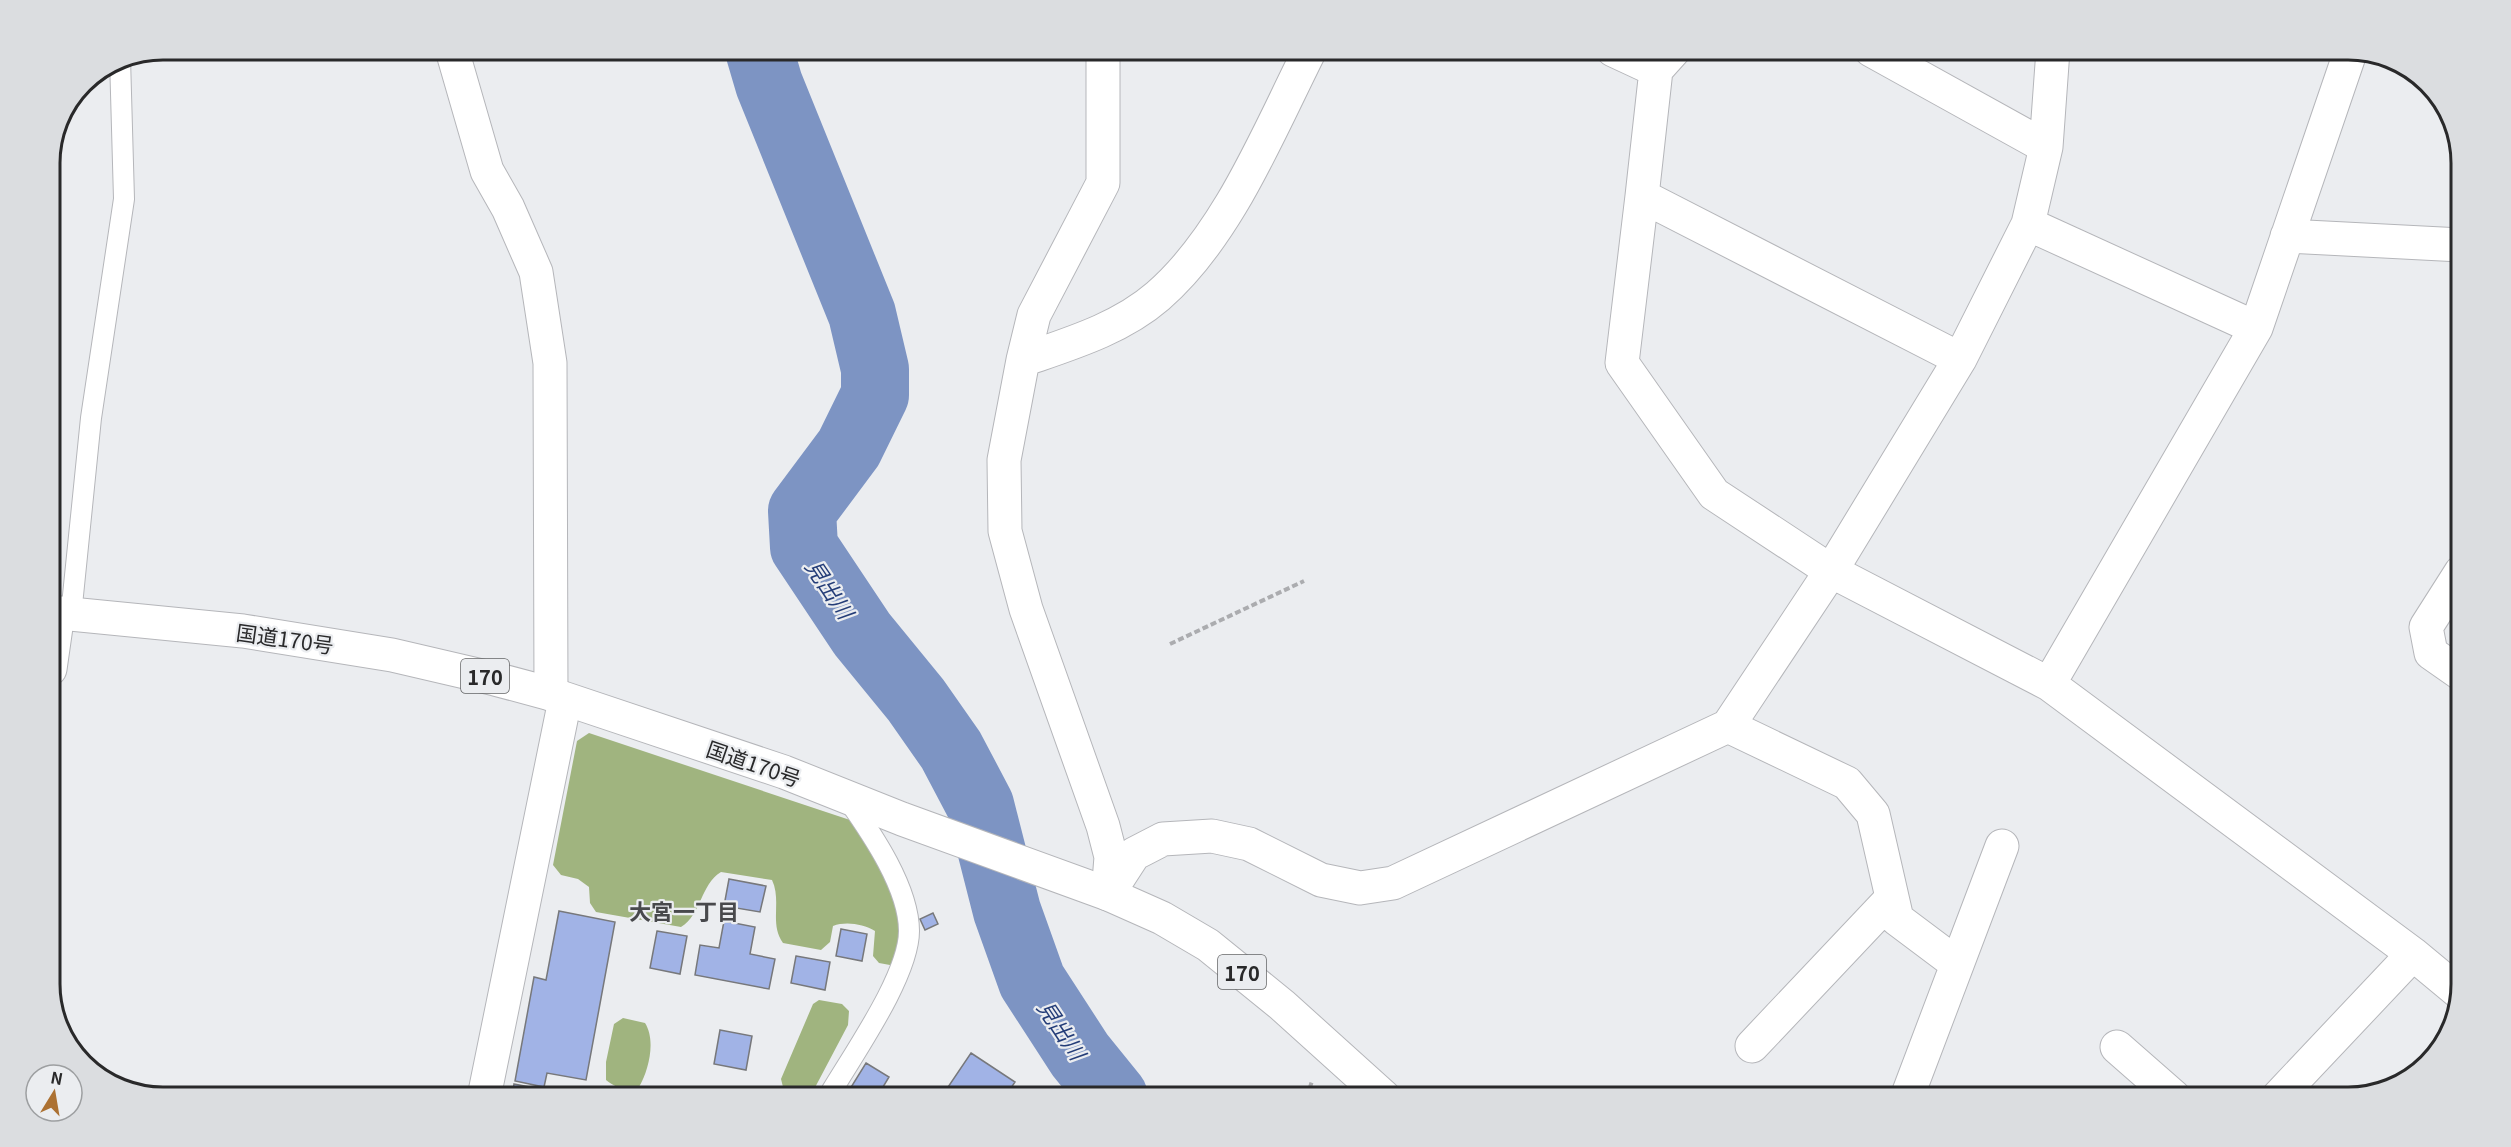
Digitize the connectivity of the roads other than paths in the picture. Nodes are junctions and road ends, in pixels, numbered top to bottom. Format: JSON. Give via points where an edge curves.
{"nodes":[{"id":1,"x":455,"y":60,"type":"edge"},
{"id":2,"x":1103,"y":60,"type":"edge"},
{"id":3,"x":1305,"y":60,"type":"edge"},
{"id":4,"x":1665,"y":60,"type":"edge"},
{"id":5,"x":1889,"y":60,"type":"edge"},
{"id":6,"x":2052,"y":60,"type":"edge"},
{"id":7,"x":2348,"y":60,"type":"edge"},
{"id":8,"x":120,"y":69,"type":"edge"},
{"id":9,"x":2046,"y":147,"type":"junction"},
{"id":10,"x":1642,"y":196,"type":"junction"},
{"id":11,"x":2028,"y":224,"type":"junction"},
{"id":12,"x":2287,"y":236,"type":"junction"},
{"id":13,"x":2451,"y":244,"type":"edge"},
{"id":14,"x":2256,"y":327,"type":"junction"},
{"id":15,"x":1960,"y":359,"type":"junction"},
{"id":16,"x":1023,"y":360,"type":"junction"},
{"id":17,"x":1831,"y":571,"type":"junction"},
{"id":18,"x":2451,"y":588,"type":"edge"},
{"id":19,"x":60,"y":613,"type":"edge"},
{"id":20,"x":2451,"y":667,"type":"edge"},
{"id":21,"x":2049,"y":684,"type":"junction"},
{"id":22,"x":558,"y":697,"type":"junction"},
{"id":23,"x":1728,"y":726,"type":"junction"},
{"id":24,"x":844,"y":795,"type":"junction"},
{"id":25,"x":2002,"y":846,"type":"dead end"},
{"id":26,"x":1108,"y":894,"type":"junction"},
{"id":27,"x":1890,"y":900,"type":"junction"},
{"id":28,"x":2413,"y":954,"type":"junction"},
{"id":29,"x":1958,"y":964,"type":"junction"},
{"id":30,"x":2451,"y":985,"type":"edge"},
{"id":31,"x":1752,"y":1046,"type":"dead end"},
{"id":32,"x":2117,"y":1047,"type":"dead end"},
{"id":33,"x":486,"y":1087,"type":"edge"},
{"id":34,"x":834,"y":1087,"type":"edge"},
{"id":35,"x":1371,"y":1087,"type":"edge"},
{"id":36,"x":1911,"y":1087,"type":"edge"},
{"id":37,"x":2162,"y":1087,"type":"edge"},
{"id":38,"x":2288,"y":1087,"type":"edge"}],
"edges":[{"from":1,"to":22,"type":"main road","via":[[487,171],[536,272],[550,363]]},
{"from":2,"to":16,"type":"main road","via":[[1103,183],[1034,315]]},
{"from":3,"to":16,"type":"main road","via":[[1216,226],[1158,297],[1102,332]]},
{"from":4,"to":10,"type":"main road"},
{"from":5,"to":9,"type":"main road"},
{"from":6,"to":9,"type":"main road"},
{"from":7,"to":12,"type":"main road"},
{"from":8,"to":19,"type":"lane","via":[[124,199]]},
{"from":9,"to":11,"type":"main road"},
{"from":10,"to":15,"type":"main road"},
{"from":10,"to":17,"type":"main road","via":[[1622,363],[1714,494]]},
{"from":11,"to":14,"type":"main road"},
{"from":11,"to":15,"type":"main road"},
{"from":12,"to":13,"type":"main road"},
{"from":12,"to":14,"type":"main road"},
{"from":14,"to":21,"type":"main road"},
{"from":15,"to":17,"type":"main road"},
{"from":16,"to":26,"type":"main road","via":[[1004,460],[1005,531],[1026,609],[1103,826],[1111,856]]},
{"from":17,"to":21,"type":"main road"},
{"from":17,"to":23,"type":"main road"},
{"from":18,"to":20,"type":"main road","via":[[2426,627],[2431,653]]},
{"from":19,"to":22,"type":"main road","name":"国道170号","number":"170","via":[[232,630],[392,655]]},
{"from":21,"to":28,"type":"main road"},
{"from":22,"to":24,"type":"main road","name":"国道170号","number":"170"},
{"from":22,"to":33,"type":"main road"},
{"from":23,"to":26,"type":"main road","via":[[1393,883],[1360,888],[1321,880],[1249,844],[1212,836],[1163,839],[1134,854]]},
{"from":23,"to":27,"type":"main road","via":[[1846,783],[1873,814]]},
{"from":24,"to":26,"type":"main road","name":"国道170号","number":"170"},
{"from":24,"to":34,"type":"lane","via":[[892,872],[907,910],[909,932],[900,974]]},
{"from":25,"to":29,"type":"main road"},
{"from":26,"to":35,"type":"main road","name":"国道170号","number":"170","via":[[1162,918],[1208,945],[1282,1005]]},
{"from":27,"to":29,"type":"main road","via":[[1897,919]]},
{"from":27,"to":31,"type":"main road"},
{"from":28,"to":30,"type":"main road"},
{"from":28,"to":38,"type":"main road"},
{"from":29,"to":36,"type":"main road"},
{"from":32,"to":37,"type":"main road"}]}
